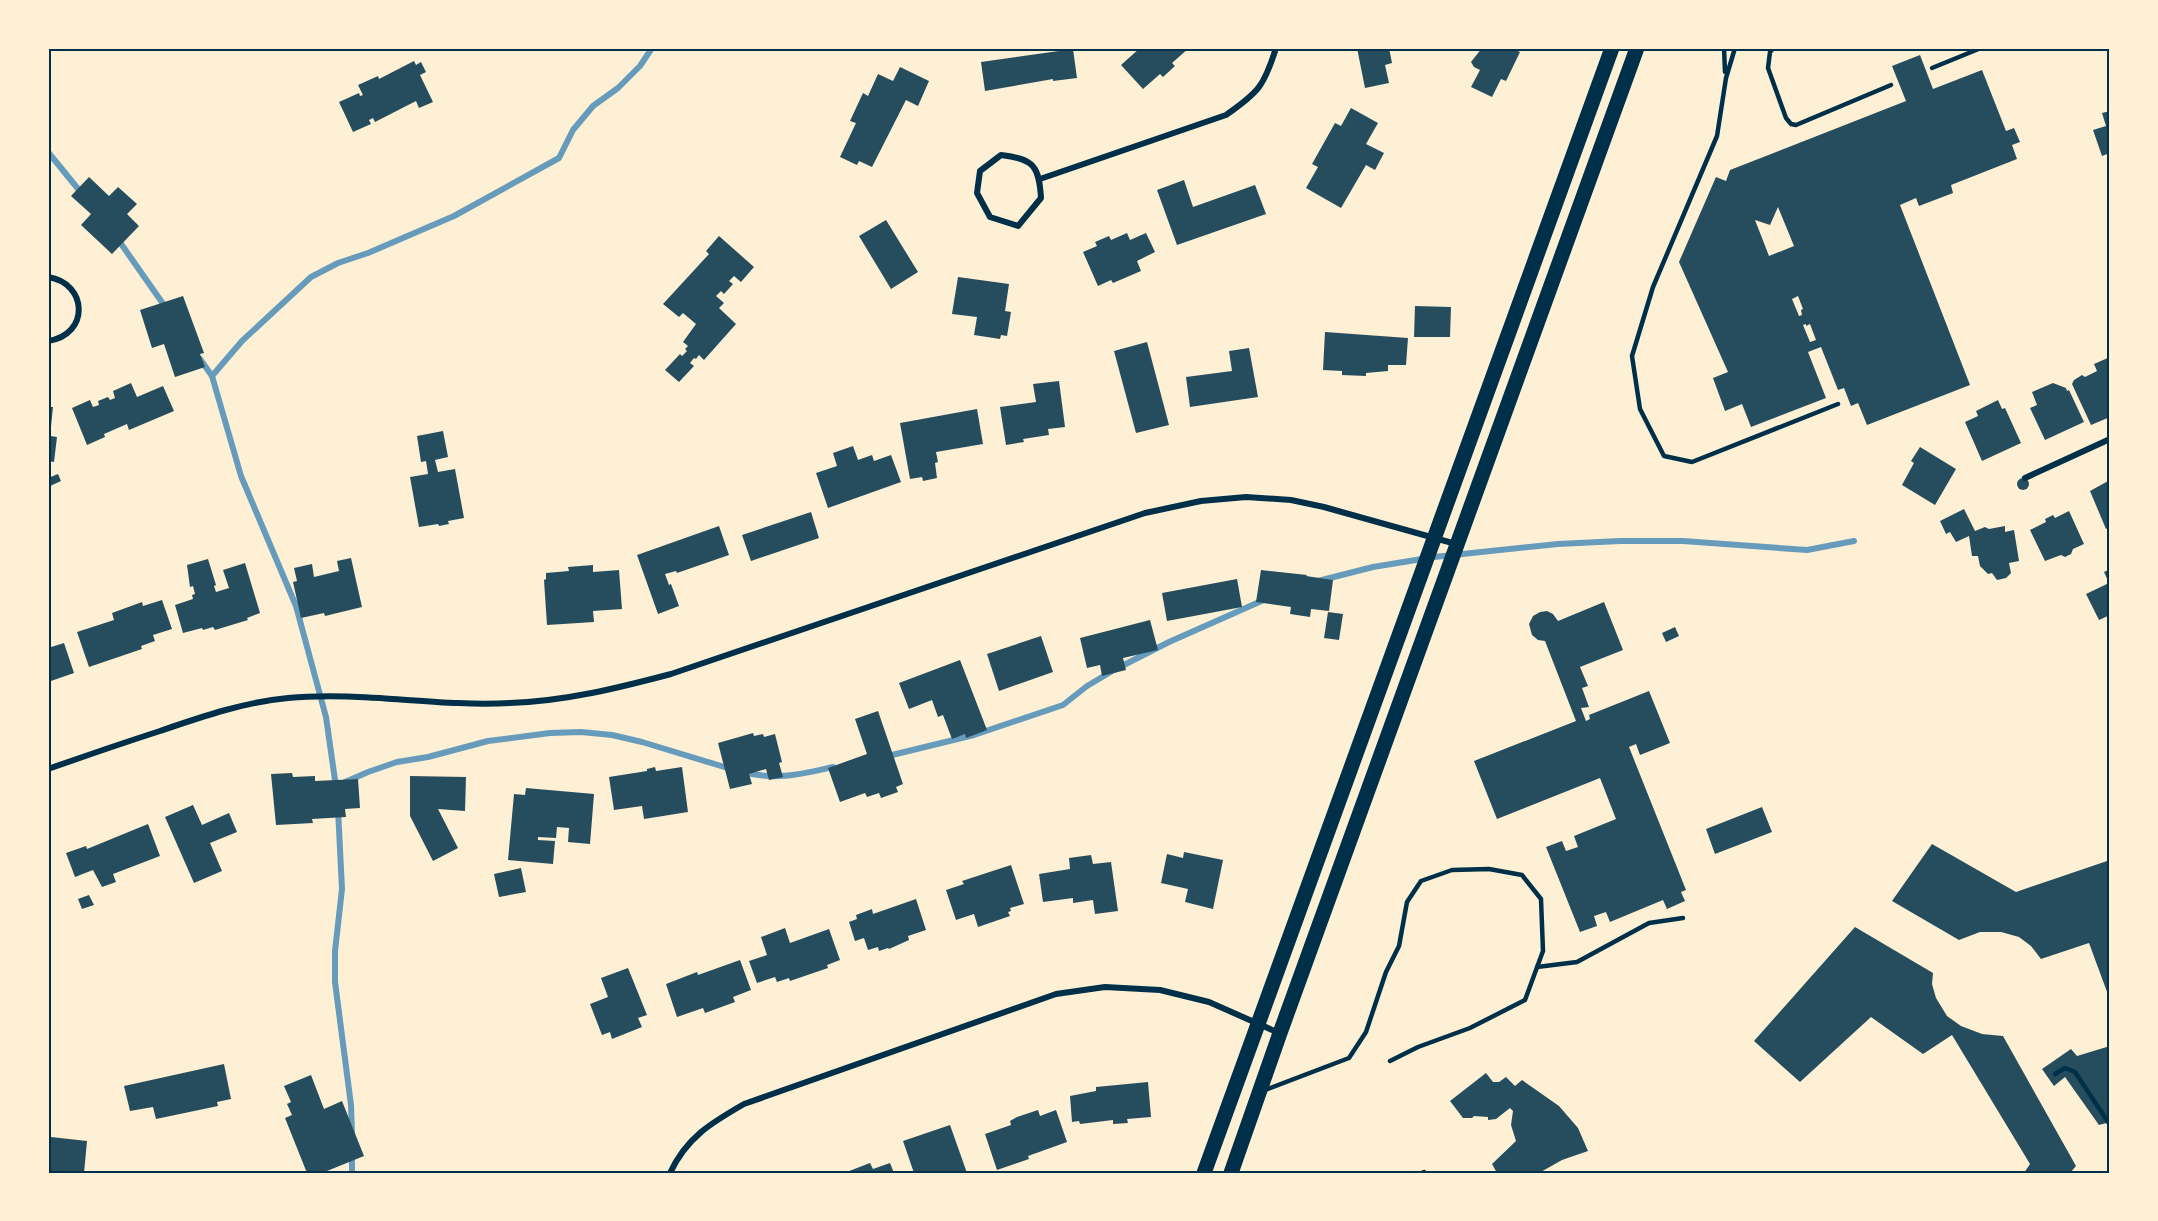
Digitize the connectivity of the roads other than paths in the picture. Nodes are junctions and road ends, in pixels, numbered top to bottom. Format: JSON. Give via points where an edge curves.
{"nodes":[{"id":1,"x":1276,"y":48,"type":"edge"},
{"id":2,"x":1612,"y":48,"type":"edge"},
{"id":3,"x":1637,"y":48,"type":"edge"},
{"id":4,"x":1724,"y":48,"type":"edge"},
{"id":5,"x":1735,"y":48,"type":"edge"},
{"id":6,"x":1774,"y":48,"type":"edge"},
{"id":7,"x":1981,"y":48,"type":"edge"},
{"id":8,"x":1932,"y":68,"type":"dead end"},
{"id":9,"x":1726,"y":78,"type":"junction"},
{"id":10,"x":1891,"y":86,"type":"dead end"},
{"id":11,"x":1040,"y":179,"type":"junction"},
{"id":12,"x":48,"y":277,"type":"edge"},
{"id":13,"x":48,"y":341,"type":"edge"},
{"id":14,"x":1838,"y":404,"type":"dead end"},
{"id":15,"x":2110,"y":439,"type":"edge"},
{"id":16,"x":2025,"y":478,"type":"dead end"},
{"id":17,"x":1433,"y":537,"type":"junction"},
{"id":18,"x":1456,"y":544,"type":"junction"},
{"id":19,"x":48,"y":769,"type":"edge"},
{"id":20,"x":1683,"y":918,"type":"dead end"},
{"id":21,"x":1537,"y":967,"type":"junction"},
{"id":22,"x":1258,"y":1023,"type":"junction"},
{"id":23,"x":1280,"y":1033,"type":"junction"},
{"id":24,"x":1390,"y":1061,"type":"dead end"},
{"id":25,"x":2055,"y":1074,"type":"dead end"},
{"id":26,"x":1259,"y":1092,"type":"junction"},
{"id":27,"x":2110,"y":1125,"type":"edge"},
{"id":28,"x":670,"y":1173,"type":"edge"},
{"id":29,"x":1204,"y":1173,"type":"edge"},
{"id":30,"x":1231,"y":1173,"type":"edge"}],
"edges":[{"from":1,"to":11,"type":"street","via":[[1267,77],[1251,98],[1226,115]]},
{"from":2,"to":17,"type":"main road"},
{"from":3,"to":18,"type":"main road"},
{"from":4,"to":9,"type":"lane"},
{"from":5,"to":9,"type":"lane"},
{"from":6,"to":10,"type":"lane","via":[[1768,68],[1791,124]]},
{"from":7,"to":8,"type":"lane"},
{"from":9,"to":14,"type":"lane","via":[[1717,136],[1653,287],[1632,356],[1640,409],[1664,456],[1692,462]]},
{"from":11,"to":11,"type":"street","via":[[1023,157],[1001,155],[980,171],[977,193],[990,218],[1018,225],[1041,198]]},
{"from":12,"to":13,"type":"street","via":[[68,284],[79,302],[79,315],[71,331]]},
{"from":15,"to":16,"type":"street"},
{"from":17,"to":18,"type":"street"},
{"from":17,"to":19,"type":"street","via":[[1291,500],[1246,497],[1201,501],[1145,513],[671,674],[606,692],[510,704],[328,695],[285,698],[204,716]]},
{"from":17,"to":22,"type":"main road"},
{"from":18,"to":23,"type":"main road"},
{"from":20,"to":21,"type":"lane","via":[[1649,923],[1576,962]]},
{"from":21,"to":24,"type":"lane","via":[[1525,1000]]},
{"from":21,"to":26,"type":"lane","via":[[1543,951],[1540,899],[1522,875],[1489,869],[1452,870],[1421,881],[1407,902],[1399,946],[1366,1032],[1349,1058]]},
{"from":22,"to":23,"type":"street"},
{"from":22,"to":28,"type":"street","via":[[1209,1002],[1160,990],[1105,987],[1056,994],[744,1104],[693,1138],[678,1155]]},
{"from":22,"to":29,"type":"main road"},
{"from":23,"to":26,"type":"main road"},
{"from":25,"to":27,"type":"lane","via":[[2065,1068],[2075,1072]]},
{"from":26,"to":30,"type":"main road"}]}
